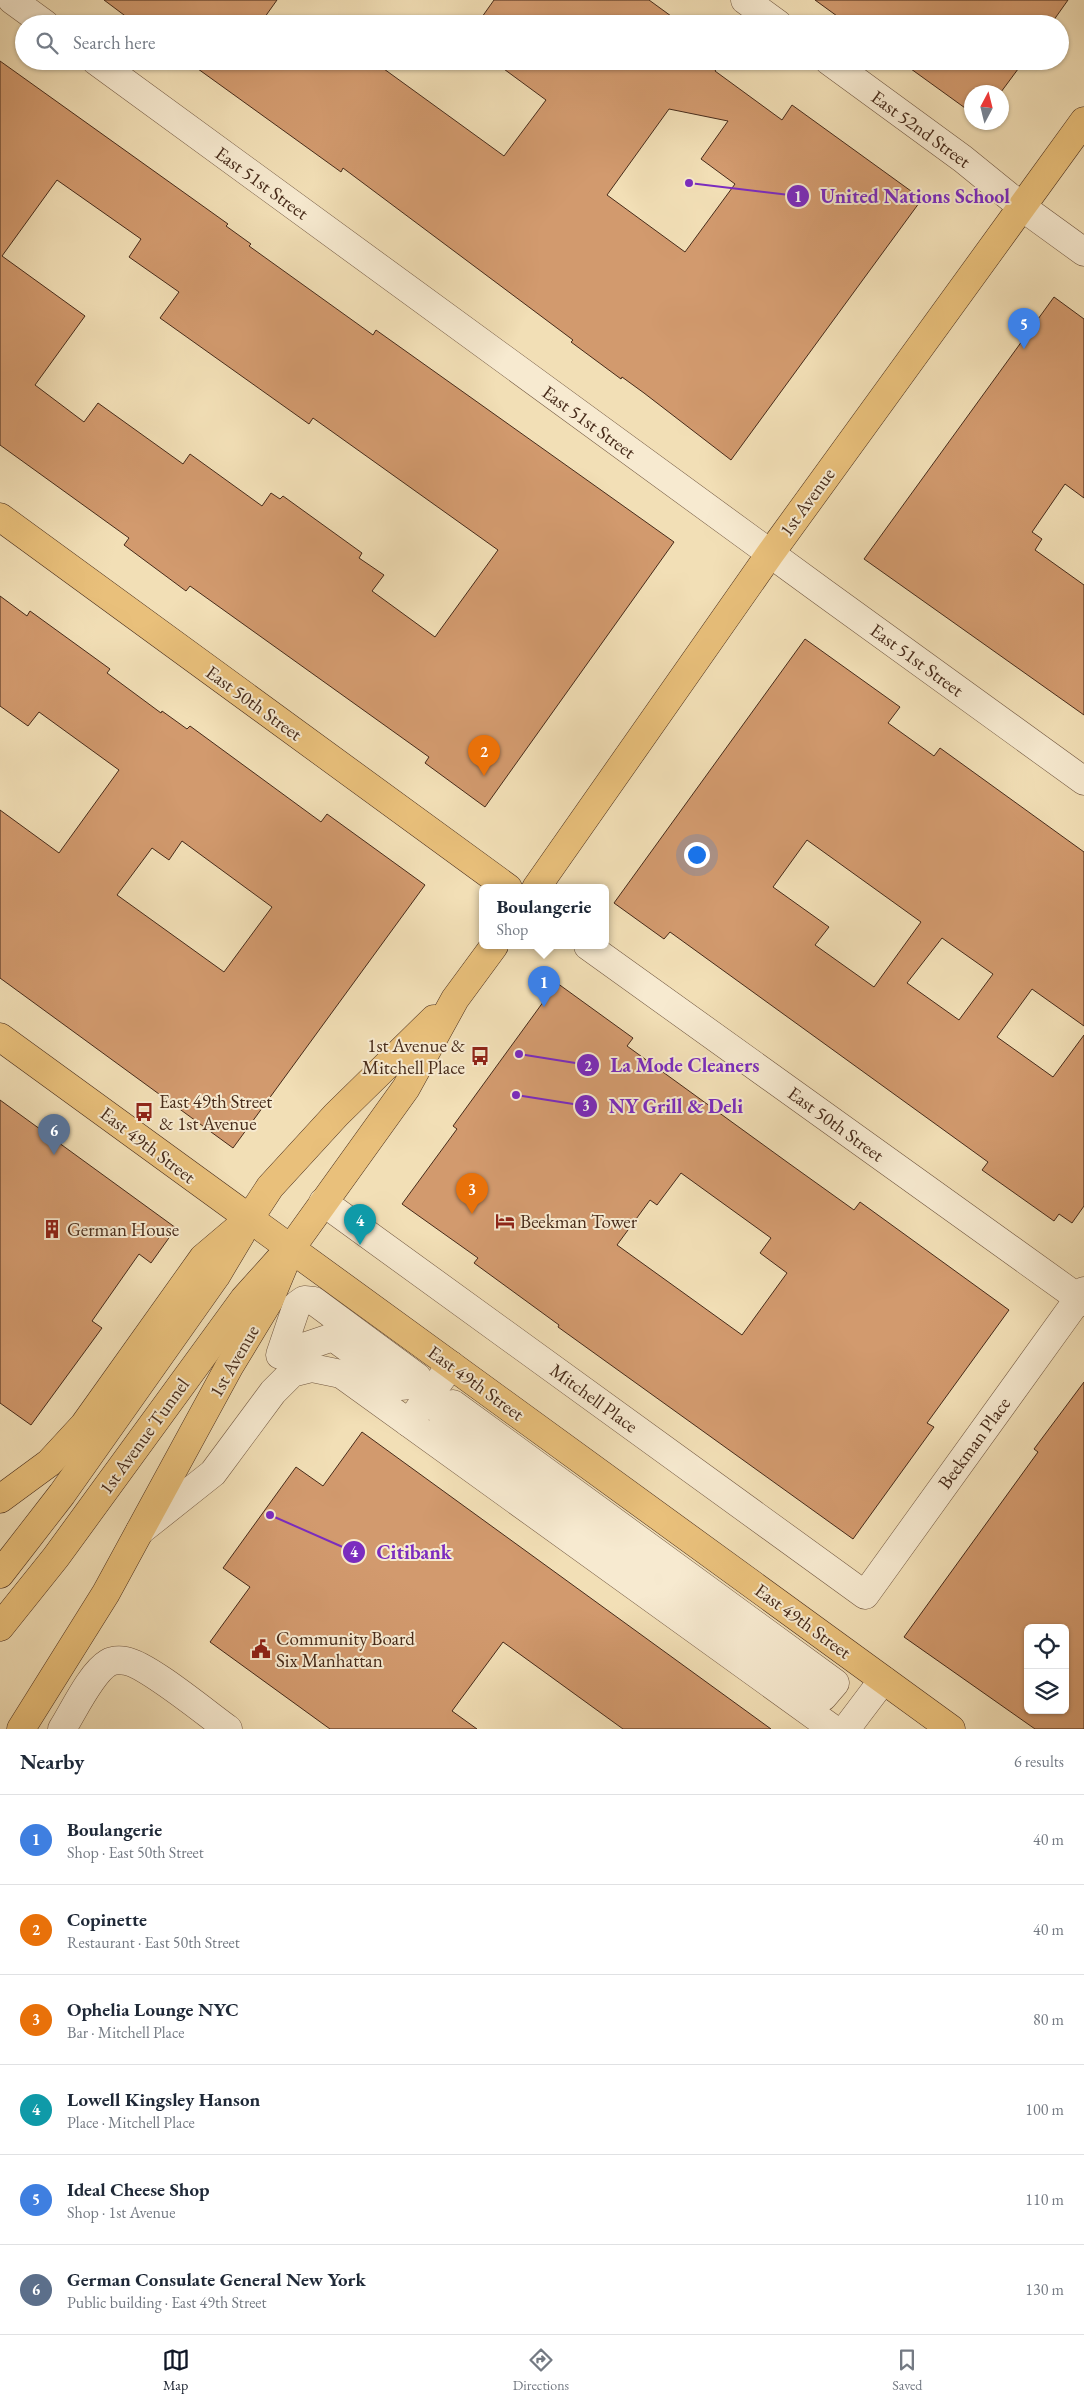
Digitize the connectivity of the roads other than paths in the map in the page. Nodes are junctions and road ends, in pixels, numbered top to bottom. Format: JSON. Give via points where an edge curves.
{"nodes":[{"id":1,"x":12,"y":0,"type":"edge"},
{"id":2,"x":745,"y":0,"type":"edge"},
{"id":3,"x":33,"y":15,"type":"edge"},
{"id":4,"x":766,"y":15,"type":"edge"},
{"id":5,"x":108,"y":70,"type":"edge"},
{"id":6,"x":841,"y":70,"type":"edge"},
{"id":7,"x":1084,"y":121,"type":"edge"},
{"id":8,"x":1022,"y":207,"type":"junction"},
{"id":9,"x":1084,"y":252,"type":"edge"},
{"id":10,"x":0,"y":517,"type":"edge"},
{"id":11,"x":770,"y":554,"type":"junction"},
{"id":12,"x":1084,"y":781,"type":"edge"},
{"id":13,"x":503,"y":884,"type":"edge"},
{"id":14,"x":539,"y":884,"type":"edge"},
{"id":15,"x":492,"y":949,"type":"edge"},
{"id":16,"x":592,"y":949,"type":"edge"},
{"id":17,"x":455,"y":999,"type":"junction"},
{"id":18,"x":0,"y":1037,"type":"edge"},
{"id":19,"x":323,"y":1202,"type":"junction"},
{"id":20,"x":249,"y":1219,"type":"junction"},
{"id":21,"x":291,"y":1248,"type":"junction"},
{"id":22,"x":1082,"y":1297,"type":"edge"},
{"id":23,"x":297,"y":1304,"type":"joint"},
{"id":24,"x":451,"y":1365,"type":"junction"},
{"id":25,"x":452,"y":1404,"type":"joint"},
{"id":26,"x":409,"y":1423,"type":"junction"},
{"id":27,"x":3,"y":1494,"type":"edge"},
{"id":28,"x":140,"y":1531,"type":"junction"},
{"id":29,"x":0,"y":1574,"type":"edge"},
{"id":30,"x":866,"y":1595,"type":"joint"},
{"id":31,"x":0,"y":1627,"type":"edge"},
{"id":32,"x":883,"y":1680,"type":"junction"},
{"id":33,"x":21,"y":1729,"type":"edge"},
{"id":34,"x":62,"y":1729,"type":"edge"},
{"id":35,"x":228,"y":1729,"type":"edge"},
{"id":36,"x":833,"y":1729,"type":"edge"},
{"id":37,"x":846,"y":1729,"type":"edge"},
{"id":38,"x":951,"y":1729,"type":"edge"}],
"edges":[{"from":1,"to":3,"type":"street"},
{"from":2,"to":4,"type":"street"},
{"from":5,"to":11,"type":"street","name":"East 51st Street"},
{"from":6,"to":8,"type":"street","name":"East 52nd Street","via":[[963,158]]},
{"from":7,"to":8,"type":"main road","name":"1st Avenue"},
{"from":8,"to":9,"type":"street","name":"East 52nd Street"},
{"from":8,"to":11,"type":"main road","name":"1st Avenue"},
{"from":10,"to":13,"type":"main road","name":"East 50th Street"},
{"from":11,"to":12,"type":"street","name":"East 51st Street"},
{"from":11,"to":14,"type":"main road","name":"1st Avenue"},
{"from":15,"to":17,"type":"main road","name":"1st Avenue"},
{"from":16,"to":22,"type":"street","name":"East 50th Street"},
{"from":17,"to":19,"type":"main road","name":"1st Avenue","via":[[406,1088]]},
{"from":17,"to":20,"type":"main road","name":"1st Avenue","via":[[336,1115],[270,1187]]},
{"from":18,"to":20,"type":"main road","name":"East 49th Street"},
{"from":19,"to":21,"type":"main road","name":"1st Avenue"},
{"from":19,"to":30,"type":"street","name":"Mitchell Place"},
{"from":20,"to":21,"type":"main road","name":"East 49th Street"},
{"from":20,"to":27,"type":"main road","name":"1st Avenue","via":[[203,1258],[84,1424],[49,1463]]},
{"from":20,"to":29,"type":"main road","name":"1st Avenue Tunnel","via":[[216,1276],[62,1494]]},
{"from":21,"to":24,"type":"main road","name":"East 49th Street"},
{"from":21,"to":28,"type":"main road","name":"1st Avenue","via":[[269,1300]]},
{"from":21,"to":31,"type":"main road","name":"1st Avenue Tunnel","via":[[244,1299],[56,1556]]},
{"from":22,"to":30,"type":"street","name":"Beekman Place"},
{"from":23,"to":23,"type":"street","via":[[304,1300],[314,1301],[417,1376],[411,1385],[400,1386],[333,1337],[280,1355]]},
{"from":24,"to":26,"type":"street"},
{"from":24,"to":32,"type":"main road","name":"East 49th Street"},
{"from":25,"to":25,"type":"street","via":[[443,1418],[823,1697],[835,1683]]},
{"from":26,"to":28,"type":"street","via":[[341,1374],[312,1368],[292,1373],[272,1392],[213,1473]]},
{"from":26,"to":36,"type":"street"},
{"from":28,"to":33,"type":"main road","name":"1st Avenue","via":[[97,1609]]},
{"from":32,"to":37,"type":"street"},
{"from":32,"to":38,"type":"main road","name":"East 49th Street"},
{"from":34,"to":35,"type":"street","via":[[97,1673],[115,1660],[126,1660],[143,1668]]}]}
